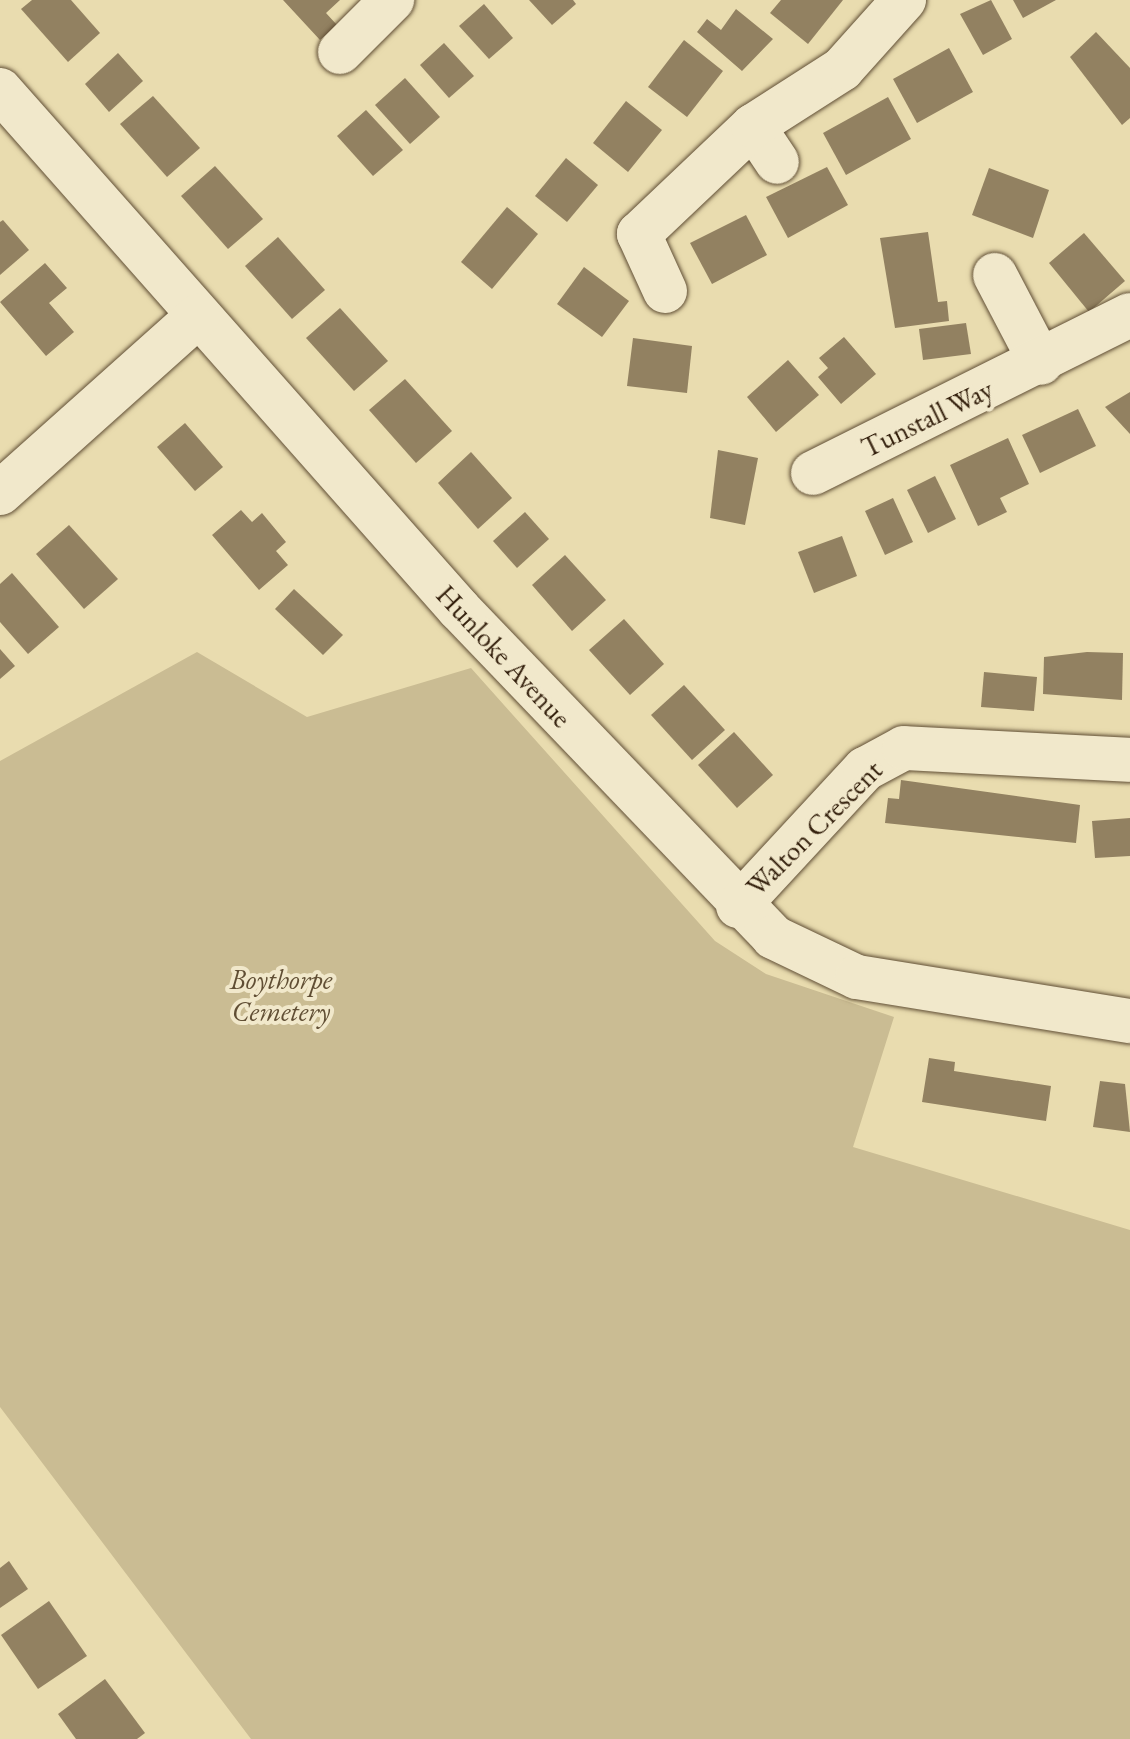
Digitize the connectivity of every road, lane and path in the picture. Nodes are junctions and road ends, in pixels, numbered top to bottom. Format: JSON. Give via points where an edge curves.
{"nodes":[{"id":1,"x":392,"y":0,"type":"edge"},
{"id":2,"x":904,"y":0,"type":"edge"},
{"id":3,"x":340,"y":52,"type":"dead end"},
{"id":4,"x":0,"y":90,"type":"edge"},
{"id":5,"x":753,"y":126,"type":"junction"},
{"id":6,"x":777,"y":162,"type":"dead end"},
{"id":7,"x":995,"y":275,"type":"dead end"},
{"id":8,"x":665,"y":291,"type":"dead end"},
{"id":9,"x":1130,"y":315,"type":"edge"},
{"id":10,"x":198,"y":316,"type":"junction"},
{"id":11,"x":1041,"y":363,"type":"junction"},
{"id":12,"x":813,"y":473,"type":"dead end"},
{"id":13,"x":0,"y":493,"type":"edge"},
{"id":14,"x":1130,"y":760,"type":"edge"},
{"id":15,"x":738,"y":906,"type":"junction"},
{"id":16,"x":1130,"y":1021,"type":"edge"}],
"edges":[{"from":1,"to":3,"type":"street"},
{"from":2,"to":5,"type":"street","via":[[842,69]]},
{"from":4,"to":10,"type":"street","name":"Hunloke Avenue"},
{"from":5,"to":6,"type":"street"},
{"from":5,"to":8,"type":"street","via":[[639,234]]},
{"from":7,"to":11,"type":"street"},
{"from":9,"to":11,"type":"street","name":"Tunstall Way"},
{"from":10,"to":13,"type":"street"},
{"from":10,"to":15,"type":"street","name":"Hunloke Avenue"},
{"from":11,"to":12,"type":"street","name":"Tunstall Way"},
{"from":14,"to":15,"type":"street","name":"Walton Crescent","via":[[904,748],[865,769]]},
{"from":15,"to":16,"type":"street","name":"Hunloke Avenue","via":[[812,960],[857,977]]}]}
